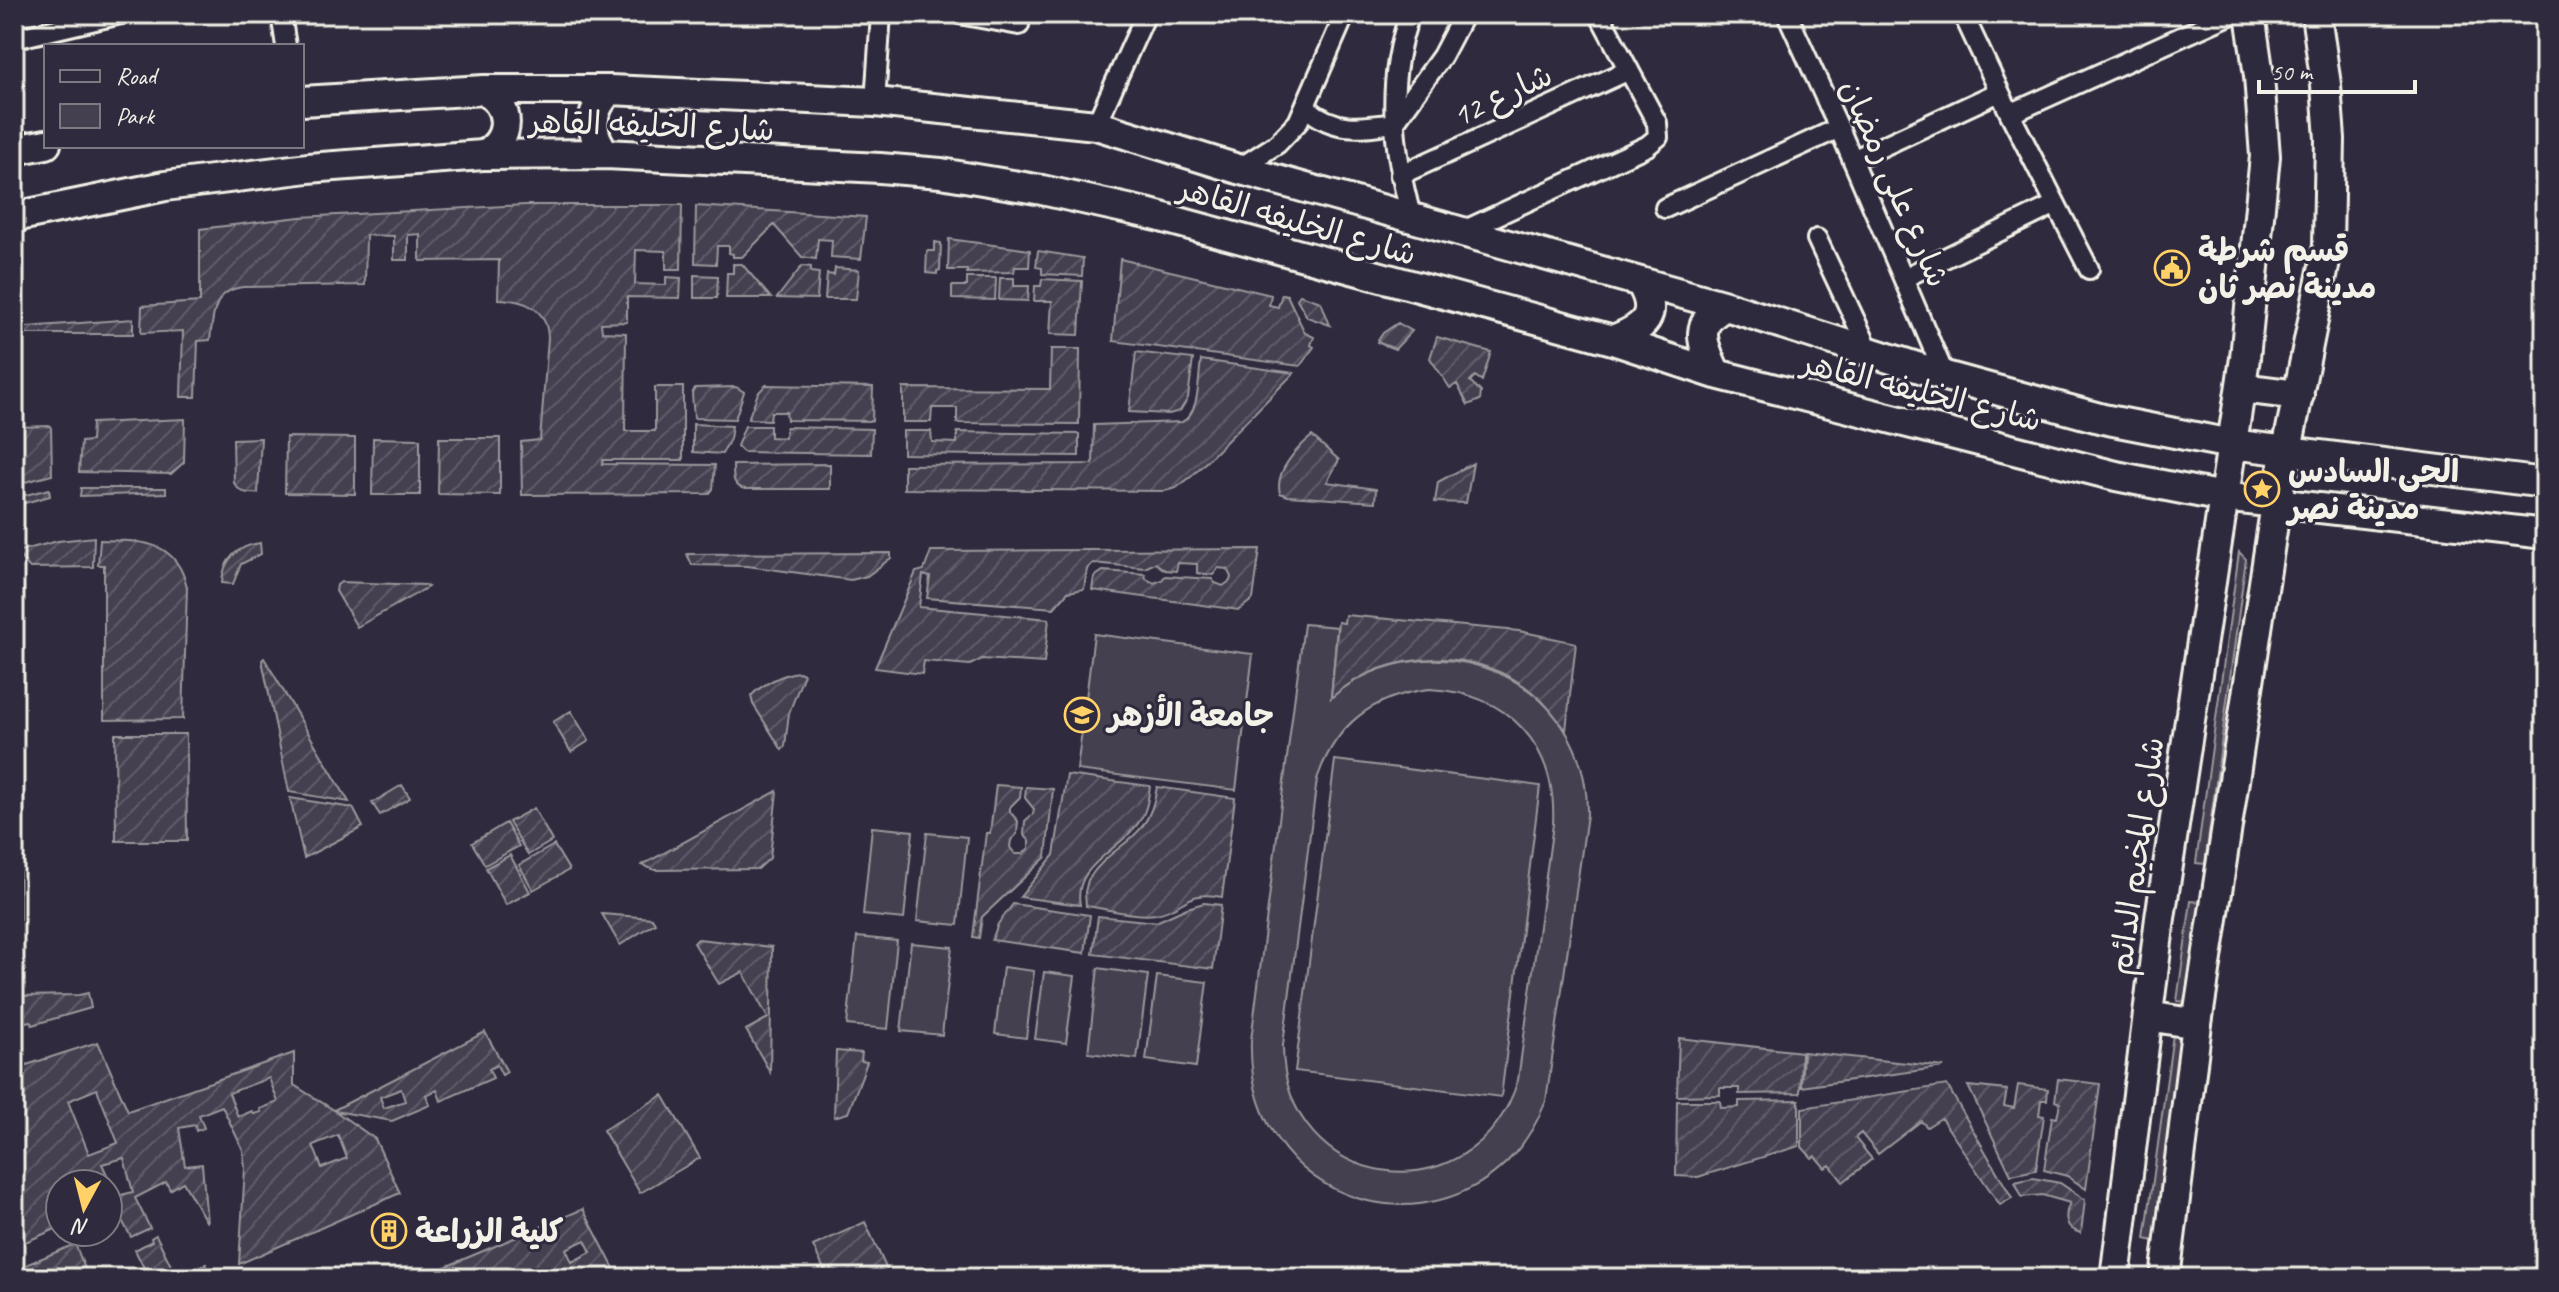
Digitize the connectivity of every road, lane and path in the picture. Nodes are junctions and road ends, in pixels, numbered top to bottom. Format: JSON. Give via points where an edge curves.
{"nodes":[{"id":1,"x":121,"y":14,"type":"edge"},
{"id":2,"x":281,"y":14,"type":"edge"},
{"id":3,"x":881,"y":14,"type":"edge"},
{"id":4,"x":959,"y":14,"type":"edge"},
{"id":5,"x":1146,"y":14,"type":"edge"},
{"id":6,"x":1345,"y":14,"type":"edge"},
{"id":7,"x":1410,"y":14,"type":"edge"},
{"id":8,"x":1464,"y":14,"type":"edge"},
{"id":9,"x":1599,"y":14,"type":"edge"},
{"id":10,"x":1787,"y":14,"type":"edge"},
{"id":11,"x":1963,"y":14,"type":"edge"},
{"id":12,"x":2232,"y":14,"type":"edge"},
{"id":13,"x":2250,"y":14,"type":"edge"},
{"id":14,"x":2316,"y":14,"type":"edge"},
{"id":15,"x":2212,"y":18,"type":"edge"},
{"id":16,"x":1019,"y":25,"type":"dead end"},
{"id":17,"x":14,"y":39,"type":"edge"},
{"id":18,"x":286,"y":44,"type":"edge"},
{"id":19,"x":1629,"y":70,"type":"junction"},
{"id":20,"x":484,"y":90,"type":"junction"},
{"id":21,"x":610,"y":90,"type":"junction"},
{"id":22,"x":1999,"y":92,"type":"junction"},
{"id":23,"x":304,"y":101,"type":"edge"},
{"id":24,"x":875,"y":102,"type":"junction"},
{"id":25,"x":1307,"y":108,"type":"junction"},
{"id":26,"x":2010,"y":114,"type":"junction"},
{"id":27,"x":1394,"y":123,"type":"junction"},
{"id":28,"x":1096,"y":125,"type":"junction"},
{"id":29,"x":1839,"y":128,"type":"junction"},
{"id":30,"x":44,"y":144,"type":"edge"},
{"id":31,"x":14,"y":150,"type":"edge"},
{"id":32,"x":606,"y":154,"type":"junction"},
{"id":33,"x":483,"y":155,"type":"junction"},
{"id":34,"x":1853,"y":160,"type":"junction"},
{"id":35,"x":1238,"y":169,"type":"junction"},
{"id":36,"x":1400,"y":175,"type":"junction"},
{"id":37,"x":2056,"y":204,"type":"junction"},
{"id":38,"x":1665,"y":208,"type":"dead end"},
{"id":39,"x":14,"y":217,"type":"edge"},
{"id":40,"x":1412,"y":219,"type":"junction"},
{"id":41,"x":1460,"y":232,"type":"junction"},
{"id":42,"x":1817,"y":239,"type":"dead end"},
{"id":43,"x":2089,"y":269,"type":"dead end"},
{"id":44,"x":1904,"y":278,"type":"junction"},
{"id":45,"x":1641,"y":283,"type":"junction"},
{"id":46,"x":1726,"y":306,"type":"junction"},
{"id":47,"x":1613,"y":340,"type":"junction"},
{"id":48,"x":1870,"y":352,"type":"junction"},
{"id":49,"x":1716,"y":374,"type":"junction"},
{"id":50,"x":1945,"y":376,"type":"junction"},
{"id":51,"x":2241,"y":388,"type":"junction"},
{"id":52,"x":2299,"y":395,"type":"junction"},
{"id":53,"x":2231,"y":444,"type":"junction"},
{"id":54,"x":2286,"y":452,"type":"junction"},
{"id":55,"x":2545,"y":483,"type":"edge"},
{"id":56,"x":2223,"y":497,"type":"junction"},
{"id":57,"x":2276,"y":504,"type":"junction"},
{"id":58,"x":2545,"y":534,"type":"edge"},
{"id":59,"x":2148,"y":1016,"type":"junction"},
{"id":60,"x":2197,"y":1024,"type":"junction"},
{"id":61,"x":2115,"y":1278,"type":"edge"},
{"id":62,"x":2165,"y":1278,"type":"edge"}],
"edges":[{"from":1,"to":17,"type":"street"},
{"from":2,"to":18,"type":"street"},
{"from":3,"to":24,"type":"street"},
{"from":4,"to":16,"type":"street"},
{"from":5,"to":28,"type":"street"},
{"from":6,"to":25,"type":"street"},
{"from":7,"to":27,"type":"street","via":[[1396,66]]},
{"from":8,"to":27,"type":"street","via":[[1442,56]]},
{"from":9,"to":19,"type":"street"},
{"from":10,"to":29,"type":"street","name":"شارع على رمضان"},
{"from":11,"to":22,"type":"street"},
{"from":12,"to":15,"type":"street"},
{"from":13,"to":51,"type":"main road","name":"شارع المخيم الدائم","via":[[2265,156]]},
{"from":14,"to":52,"type":"main road","via":[[2326,85],[2331,192],[2328,246]]},
{"from":15,"to":26,"type":"street"},
{"from":19,"to":36,"type":"street","name":"شارع 12"},
{"from":19,"to":41,"type":"street","via":[[1657,123],[1654,143]]},
{"from":20,"to":21,"type":"main road","name":"شارع الخليفه القاهر"},
{"from":20,"to":23,"type":"main road","name":"شارع الخليفه القاهر"},
{"from":20,"to":33,"type":"main road","via":[[499,101],[505,118],[503,137]]},
{"from":21,"to":24,"type":"main road","name":"شارع الخليفه القاهر"},
{"from":21,"to":32,"type":"main road","via":[[593,121]]},
{"from":22,"to":26,"type":"street"},
{"from":22,"to":34,"type":"street"},
{"from":24,"to":28,"type":"main road","name":"شارع الخليفه القاهر"},
{"from":25,"to":27,"type":"street","via":[[1346,128]]},
{"from":25,"to":35,"type":"street","via":[[1288,134]]},
{"from":26,"to":37,"type":"street"},
{"from":27,"to":36,"type":"street"},
{"from":28,"to":35,"type":"main road","name":"شارع الخليفه القاهر"},
{"from":29,"to":34,"type":"street","name":"شارع على رمضان"},
{"from":29,"to":38,"type":"street"},
{"from":30,"to":31,"type":"main road"},
{"from":32,"to":33,"type":"main road","name":"شارع الخليفه القاهر"},
{"from":32,"to":47,"type":"main road","name":"شارع الخليفه القاهر","via":[[941,173],[1042,190],[1146,213]]},
{"from":33,"to":39,"type":"main road","name":"شارع الخليفه القاهر","via":[[180,183]]},
{"from":34,"to":44,"type":"street","name":"شارع على رمضان"},
{"from":35,"to":40,"type":"main road","name":"شارع الخليفه القاهر"},
{"from":36,"to":40,"type":"street"},
{"from":37,"to":43,"type":"street"},
{"from":37,"to":44,"type":"street"},
{"from":40,"to":41,"type":"main road","name":"شارع الخليفه القاهر"},
{"from":41,"to":45,"type":"main road","name":"شارع الخليفه القاهر"},
{"from":42,"to":48,"type":"street"},
{"from":44,"to":50,"type":"street","name":"شارع على رمضان"},
{"from":45,"to":46,"type":"main road","name":"شارع الخليفه القاهر"},
{"from":45,"to":47,"type":"main road","via":[[1649,303],[1647,317],[1639,328]]},
{"from":46,"to":48,"type":"main road","name":"شارع الخليفه القاهر"},
{"from":46,"to":49,"type":"main road","via":[[1712,314],[1703,331]]},
{"from":47,"to":49,"type":"main road","name":"شارع الخليفه القاهر"},
{"from":48,"to":50,"type":"main road","name":"شارع الخليفه القاهر"},
{"from":49,"to":56,"type":"main road","name":"شارع الخليفه القاهر","via":[[2116,476]]},
{"from":50,"to":53,"type":"main road","name":"شارع الخليفه القاهر","via":[[2103,419]]},
{"from":51,"to":52,"type":"main road"},
{"from":51,"to":53,"type":"main road","name":"شارع المخيم الدائم"},
{"from":52,"to":54,"type":"main road"},
{"from":53,"to":54,"type":"main road","name":"شارع الخليفه القاهر"},
{"from":53,"to":56,"type":"main road","name":"شارع المخيم الدائم"},
{"from":54,"to":55,"type":"main road","name":"شارع الخليفه القاهر"},
{"from":54,"to":57,"type":"main road"},
{"from":56,"to":57,"type":"main road","name":"شارع الخليفه القاهر"},
{"from":56,"to":59,"type":"main road","name":"شارع المخيم الدائم"},
{"from":57,"to":58,"type":"main road","name":"شارع الخليفه القاهر"},
{"from":57,"to":60,"type":"main road"},
{"from":59,"to":60,"type":"main road"},
{"from":59,"to":61,"type":"main road","name":"شارع المخيم الدائم"},
{"from":60,"to":62,"type":"main road"}]}
